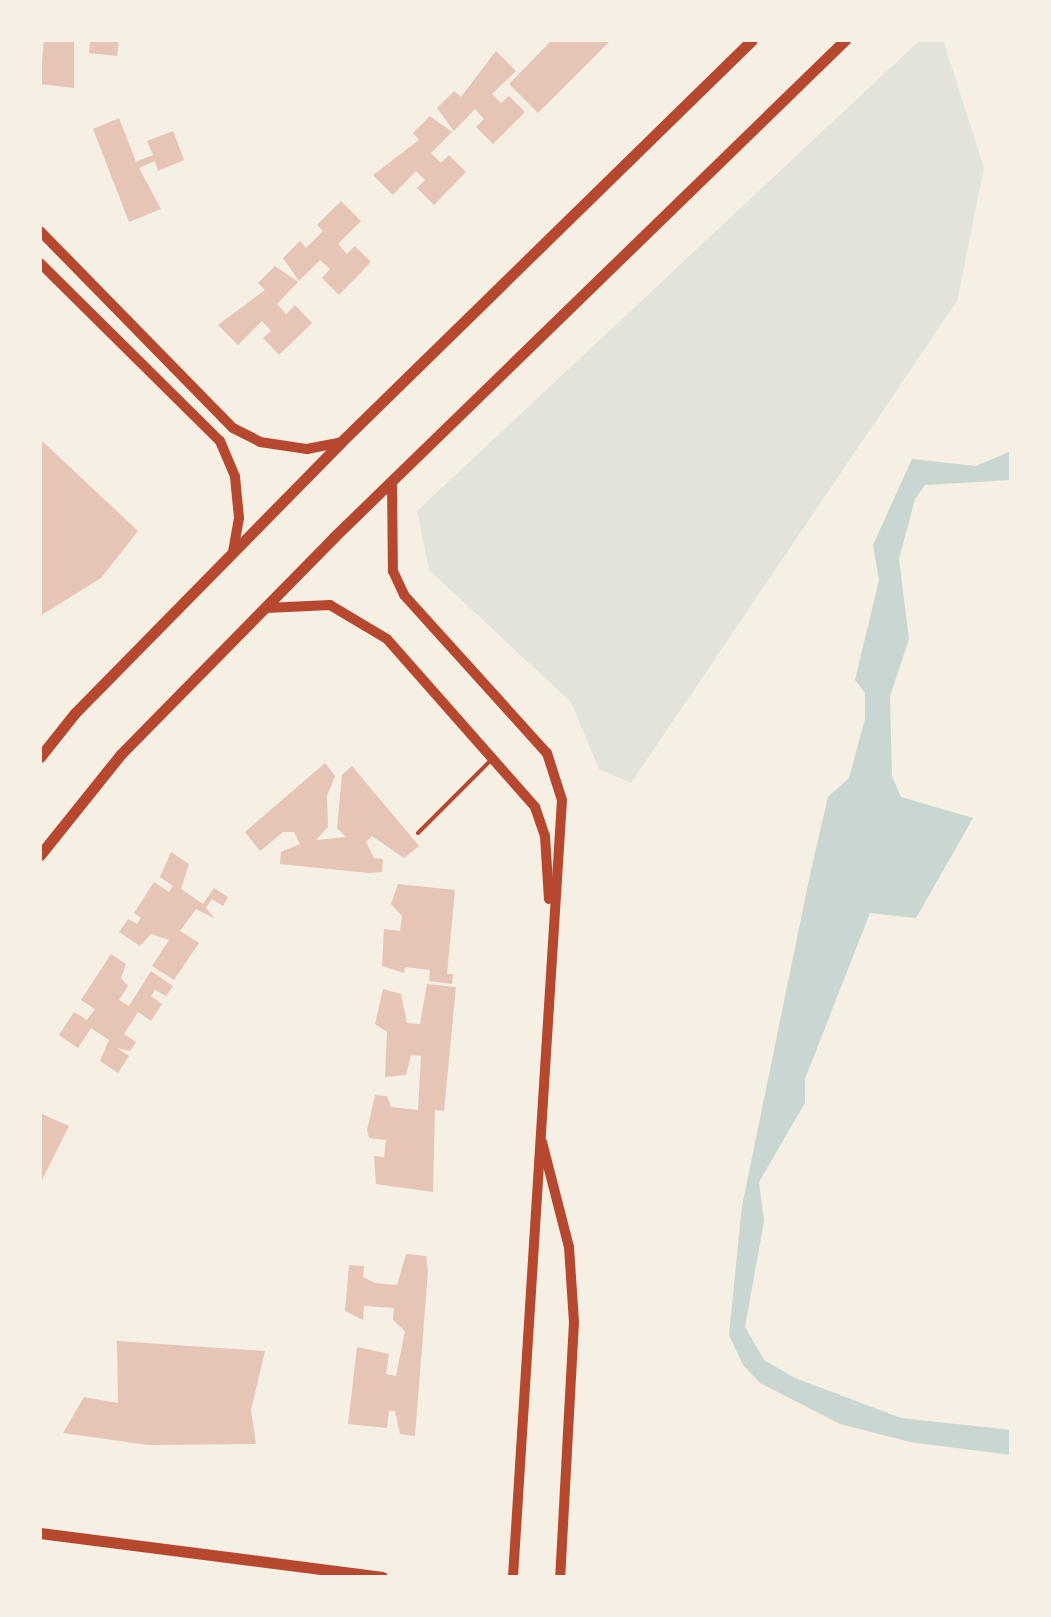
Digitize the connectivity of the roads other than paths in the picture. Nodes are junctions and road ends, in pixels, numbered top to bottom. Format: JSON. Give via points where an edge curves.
{"nodes":[{"id":1,"x":752,"y":40,"type":"edge"},
{"id":2,"x":845,"y":40,"type":"edge"},
{"id":3,"x":40,"y":232,"type":"edge"},
{"id":4,"x":40,"y":264,"type":"edge"},
{"id":5,"x":340,"y":443,"type":"junction"},
{"id":6,"x":392,"y":482,"type":"junction"},
{"id":7,"x":233,"y":552,"type":"junction"},
{"id":8,"x":266,"y":608,"type":"junction"},
{"id":9,"x":496,"y":755,"type":"junction"},
{"id":10,"x":40,"y":757,"type":"edge"},
{"id":11,"x":418,"y":832,"type":"dead end"},
{"id":12,"x":40,"y":855,"type":"edge"},
{"id":13,"x":551,"y":924,"type":"junction"},
{"id":14,"x":540,"y":1131,"type":"junction"},
{"id":15,"x":40,"y":1534,"type":"edge"},
{"id":16,"x":382,"y":1577,"type":"edge"},
{"id":17,"x":514,"y":1577,"type":"edge"},
{"id":18,"x":560,"y":1577,"type":"edge"}],
"edges":[{"from":1,"to":5,"type":"main road"},
{"from":2,"to":6,"type":"main road"},
{"from":3,"to":5,"type":"street","via":[[233,428],[260,442],[307,449]]},
{"from":4,"to":7,"type":"street","via":[[220,441],[239,518]]},
{"from":5,"to":7,"type":"main road"},
{"from":6,"to":8,"type":"main road"},
{"from":6,"to":13,"type":"street","via":[[393,571],[404,595],[547,753],[558,778],[562,841]]},
{"from":7,"to":10,"type":"main road"},
{"from":8,"to":9,"type":"street","via":[[330,605],[357,616]]},
{"from":8,"to":12,"type":"main road","via":[[121,754]]},
{"from":9,"to":11,"type":"lane"},
{"from":9,"to":13,"type":"street","via":[[535,806],[545,836]]},
{"from":13,"to":14,"type":"street"},
{"from":14,"to":17,"type":"street"},
{"from":14,"to":18,"type":"street","via":[[568,1247],[574,1322]]},
{"from":15,"to":16,"type":"main road"}]}
